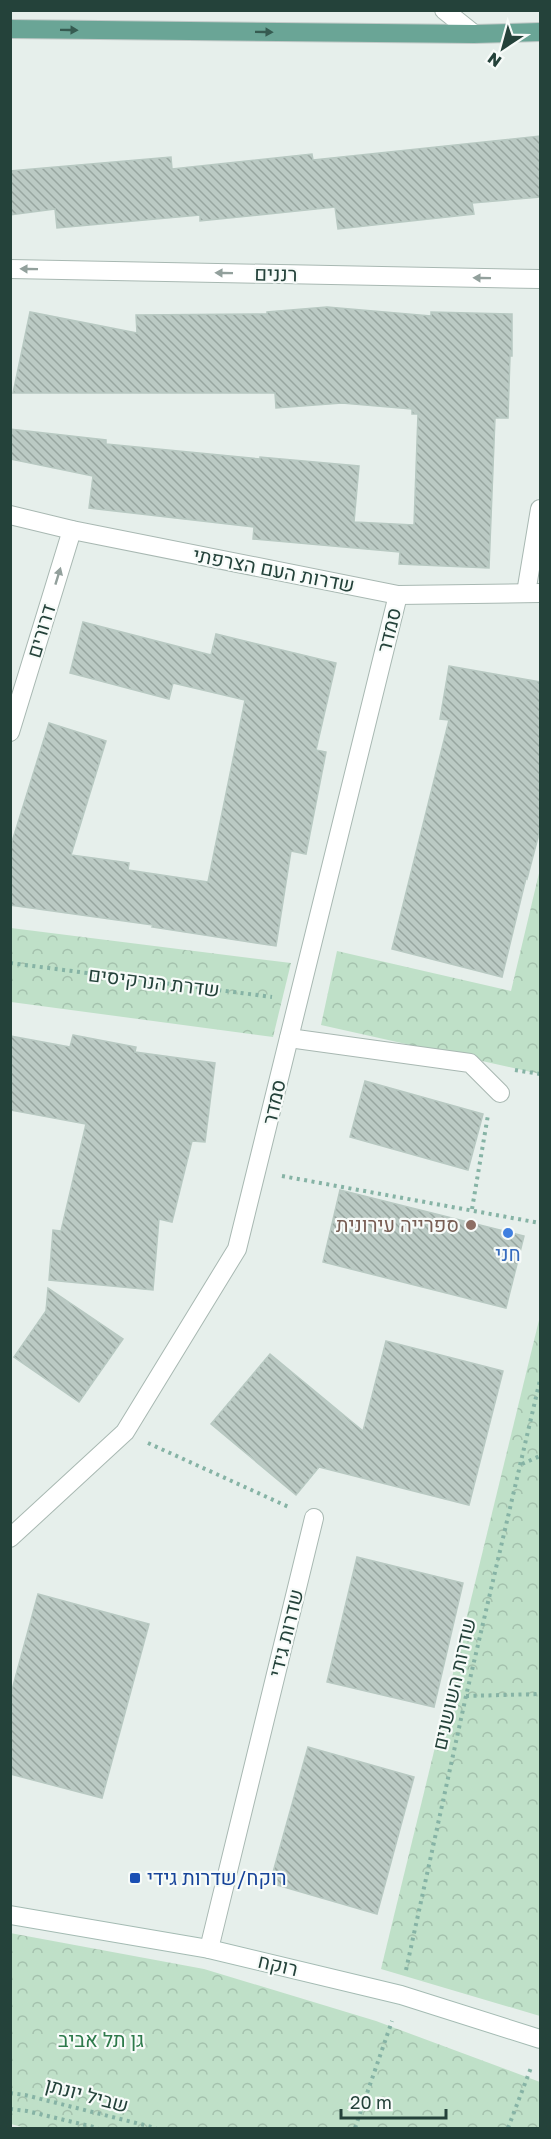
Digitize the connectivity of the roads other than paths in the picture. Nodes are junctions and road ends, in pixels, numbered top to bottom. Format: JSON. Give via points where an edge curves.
{"nodes":[{"id":1,"x":444,"y":10,"type":"edge"},
{"id":2,"x":10,"y":29,"type":"edge"},
{"id":3,"x":540,"y":32,"type":"edge"},
{"id":4,"x":474,"y":34,"type":"junction"},
{"id":5,"x":10,"y":269,"type":"edge"},
{"id":6,"x":540,"y":279,"type":"edge"},
{"id":7,"x":540,"y":509,"type":"edge"},
{"id":8,"x":10,"y":515,"type":"edge"},
{"id":9,"x":72,"y":530,"type":"junction"},
{"id":10,"x":533,"y":593,"type":"edge"},
{"id":11,"x":398,"y":595,"type":"junction"},
{"id":12,"x":10,"y":732,"type":"edge"},
{"id":13,"x":289,"y":1038,"type":"junction"},
{"id":14,"x":497,"y":1090,"type":"road end"},
{"id":15,"x":314,"y":1518,"type":"road end"},
{"id":16,"x":10,"y":1538,"type":"edge"},
{"id":17,"x":10,"y":1915,"type":"edge"},
{"id":18,"x":209,"y":1949,"type":"junction"},
{"id":19,"x":540,"y":2039,"type":"edge"}],
"edges":[{"from":1,"to":4,"type":"street"},
{"from":2,"to":4,"type":"main road","one_way":true},
{"from":3,"to":4,"type":"main road"},
{"from":6,"to":5,"type":"street","name":"רננים","one_way":true},
{"from":7,"to":10,"type":"street"},
{"from":8,"to":9,"type":"street","name":"שדרות העם הצרפתי"},
{"from":9,"to":11,"type":"street","name":"שדרות העם הצרפתי"},
{"from":12,"to":9,"type":"street","name":"דרורים","one_way":true},
{"from":10,"to":11,"type":"street","name":"שדרות העם הצרפתי"},
{"from":11,"to":13,"type":"street","name":"סמדר"},
{"from":13,"to":14,"type":"street","via":[[470,1063]]},
{"from":13,"to":16,"type":"street","name":"סמדר","via":[[237,1249],[125,1432]]},
{"from":15,"to":18,"type":"street","name":"שדרות גידי"},
{"from":17,"to":18,"type":"street","name":"רוקח"},
{"from":18,"to":19,"type":"street","name":"רוקח","via":[[401,1995]]}]}
